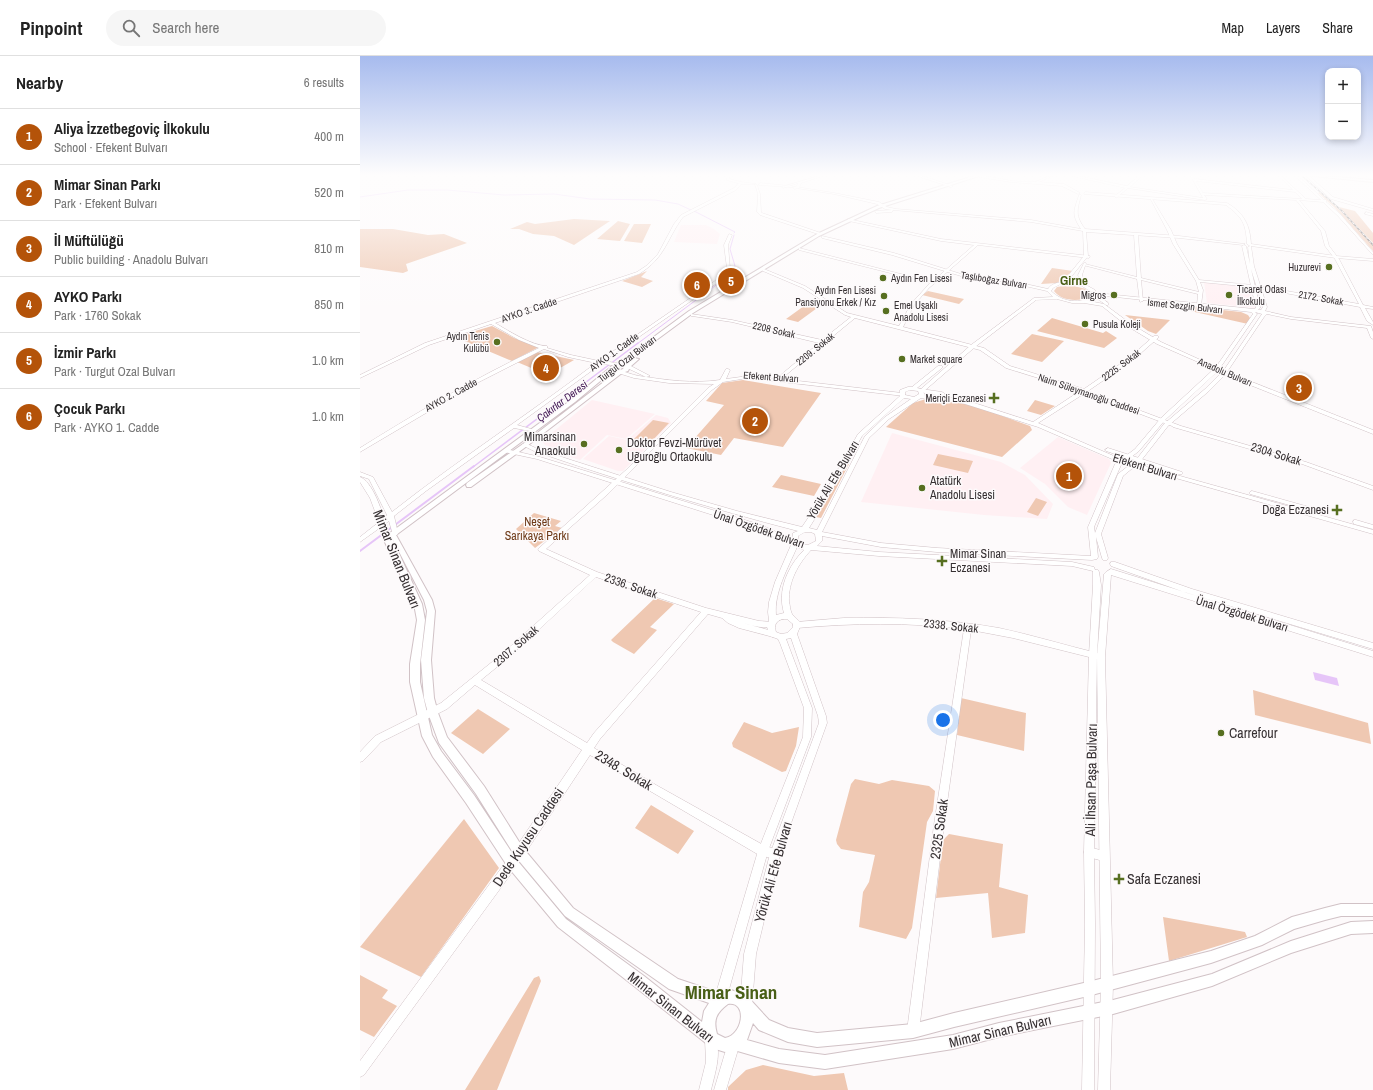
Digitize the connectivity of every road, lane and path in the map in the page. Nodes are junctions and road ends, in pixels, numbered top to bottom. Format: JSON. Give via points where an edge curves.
{"nodes":[{"id":1,"x":676,"y":223,"type":"edge"},
{"id":2,"x":788,"y":223,"type":"edge"},
{"id":3,"x":847,"y":223,"type":"edge"},
{"id":4,"x":847,"y":223,"type":"edge"},
{"id":5,"x":861,"y":223,"type":"edge"},
{"id":6,"x":1028,"y":223,"type":"edge"},
{"id":7,"x":1044,"y":223,"type":"edge"},
{"id":8,"x":1081,"y":223,"type":"edge"},
{"id":9,"x":1166,"y":223,"type":"edge"},
{"id":10,"x":1242,"y":223,"type":"edge"},
{"id":11,"x":1247,"y":223,"type":"edge"},
{"id":12,"x":1317,"y":223,"type":"edge"},
{"id":13,"x":1346,"y":223,"type":"edge"},
{"id":14,"x":1081,"y":225,"type":"joint"},
{"id":15,"x":1071,"y":228,"type":"junction"},
{"id":16,"x":1087,"y":231,"type":"junction"},
{"id":17,"x":730,"y":235,"type":"dead end"},
{"id":18,"x":1136,"y":235,"type":"junction"},
{"id":19,"x":822,"y":236,"type":"junction"},
{"id":20,"x":1171,"y":237,"type":"junction"},
{"id":21,"x":1091,"y":238,"type":"dead end"},
{"id":22,"x":1090,"y":243,"type":"dead end"},
{"id":23,"x":976,"y":245,"type":"junction"},
{"id":24,"x":1243,"y":245,"type":"junction"},
{"id":25,"x":1250,"y":246,"type":"junction"},
{"id":26,"x":800,"y":249,"type":"junction"},
{"id":27,"x":1373,"y":254,"type":"edge"},
{"id":28,"x":1088,"y":256,"type":"junction"},
{"id":29,"x":1337,"y":258,"type":"junction"},
{"id":30,"x":1373,"y":261,"type":"edge"},
{"id":31,"x":1085,"y":265,"type":"junction"},
{"id":32,"x":948,"y":270,"type":"junction"},
{"id":33,"x":760,"y":271,"type":"junction"},
{"id":34,"x":1138,"y":278,"type":"junction"},
{"id":35,"x":1198,"y":281,"type":"junction"},
{"id":36,"x":933,"y":283,"type":"junction"},
{"id":37,"x":1064,"y":283,"type":"junction"},
{"id":38,"x":1026,"y":285,"type":"junction"},
{"id":39,"x":1084,"y":285,"type":"junction"},
{"id":40,"x":1253,"y":286,"type":"junction"},
{"id":41,"x":1259,"y":287,"type":"junction"},
{"id":42,"x":1050,"y":289,"type":"junction"},
{"id":43,"x":1200,"y":293,"type":"junction"},
{"id":44,"x":1035,"y":294,"type":"junction"},
{"id":45,"x":1096,"y":296,"type":"junction"},
{"id":46,"x":1058,"y":298,"type":"junction"},
{"id":47,"x":1115,"y":298,"type":"junction"},
{"id":48,"x":1141,"y":300,"type":"junction"},
{"id":49,"x":1082,"y":302,"type":"junction"},
{"id":50,"x":1199,"y":305,"type":"junction"},
{"id":51,"x":1110,"y":306,"type":"junction"},
{"id":52,"x":1362,"y":306,"type":"junction"},
{"id":53,"x":1373,"y":308,"type":"edge"},
{"id":54,"x":1259,"y":313,"type":"junction"},
{"id":55,"x":692,"y":315,"type":"junction"},
{"id":56,"x":853,"y":317,"type":"junction"},
{"id":57,"x":492,"y":323,"type":"junction"},
{"id":58,"x":900,"y":328,"type":"junction"},
{"id":59,"x":1372,"y":328,"type":"edge"},
{"id":60,"x":1154,"y":338,"type":"junction"},
{"id":61,"x":1373,"y":338,"type":"edge"},
{"id":62,"x":821,"y":343,"type":"junction"},
{"id":63,"x":967,"y":345,"type":"junction"},
{"id":64,"x":973,"y":346,"type":"junction"},
{"id":65,"x":545,"y":347,"type":"junction"},
{"id":66,"x":596,"y":362,"type":"junction"},
{"id":67,"x":611,"y":366,"type":"junction"},
{"id":68,"x":627,"y":366,"type":"junction"},
{"id":69,"x":1218,"y":368,"type":"junction"},
{"id":70,"x":1226,"y":371,"type":"junction"},
{"id":71,"x":620,"y":372,"type":"junction"},
{"id":72,"x":781,"y":376,"type":"junction"},
{"id":73,"x":360,"y":377,"type":"edge"},
{"id":74,"x":725,"y":378,"type":"junction"},
{"id":75,"x":716,"y":380,"type":"junction"},
{"id":76,"x":776,"y":380,"type":"junction"},
{"id":77,"x":914,"y":388,"type":"junction"},
{"id":78,"x":710,"y":389,"type":"junction"},
{"id":79,"x":1083,"y":392,"type":"junction"},
{"id":80,"x":902,"y":394,"type":"junction"},
{"id":81,"x":920,"y":394,"type":"junction"},
{"id":82,"x":1161,"y":421,"type":"junction"},
{"id":83,"x":1040,"y":422,"type":"junction"},
{"id":84,"x":1168,"y":423,"type":"junction"},
{"id":85,"x":513,"y":426,"type":"junction"},
{"id":86,"x":1373,"y":428,"type":"edge"},
{"id":87,"x":527,"y":430,"type":"junction"},
{"id":88,"x":1373,"y":432,"type":"edge"},
{"id":89,"x":522,"y":443,"type":"junction"},
{"id":90,"x":360,"y":450,"type":"edge"},
{"id":91,"x":506,"y":451,"type":"junction"},
{"id":92,"x":514,"y":453,"type":"junction"},
{"id":93,"x":1128,"y":458,"type":"junction"},
{"id":94,"x":1122,"y":461,"type":"junction"},
{"id":95,"x":1136,"y":463,"type":"junction"},
{"id":96,"x":360,"y":474,"type":"edge"},
{"id":97,"x":360,"y":479,"type":"edge"},
{"id":98,"x":619,"y":481,"type":"junction"},
{"id":99,"x":1373,"y":488,"type":"edge"},
{"id":100,"x":384,"y":502,"type":"junction"},
{"id":101,"x":405,"y":505,"type":"junction"},
{"id":102,"x":391,"y":518,"type":"junction"},
{"id":103,"x":383,"y":524,"type":"junction"},
{"id":104,"x":1373,"y":527,"type":"edge"},
{"id":105,"x":804,"y":530,"type":"junction"},
{"id":106,"x":1373,"y":532,"type":"edge"},
{"id":107,"x":818,"y":533,"type":"junction"},
{"id":108,"x":391,"y":536,"type":"junction"},
{"id":109,"x":360,"y":540,"type":"edge"},
{"id":110,"x":795,"y":543,"type":"junction"},
{"id":111,"x":810,"y":547,"type":"junction"},
{"id":112,"x":1094,"y":557,"type":"junction"},
{"id":113,"x":1105,"y":558,"type":"junction"},
{"id":114,"x":1113,"y":564,"type":"junction"},
{"id":115,"x":1094,"y":570,"type":"junction"},
{"id":116,"x":1110,"y":573,"type":"junction"},
{"id":117,"x":595,"y":574,"type":"junction"},
{"id":118,"x":706,"y":611,"type":"junction"},
{"id":119,"x":723,"y":616,"type":"junction"},
{"id":120,"x":789,"y":616,"type":"junction"},
{"id":121,"x":772,"y":622,"type":"junction"},
{"id":122,"x":968,"y":627,"type":"junction"},
{"id":123,"x":795,"y":629,"type":"junction"},
{"id":124,"x":777,"y":635,"type":"junction"},
{"id":125,"x":1373,"y":646,"type":"edge"},
{"id":126,"x":1373,"y":654,"type":"edge"},
{"id":127,"x":1097,"y":656,"type":"junction"},
{"id":128,"x":475,"y":681,"type":"junction"},
{"id":129,"x":433,"y":713,"type":"junction"},
{"id":130,"x":422,"y":718,"type":"junction"},
{"id":131,"x":588,"y":748,"type":"junction"},
{"id":132,"x":360,"y":758,"type":"edge"},
{"id":133,"x":1092,"y":770,"type":"junction"},
{"id":134,"x":1103,"y":772,"type":"junction"},
{"id":135,"x":763,"y":851,"type":"junction"},
{"id":136,"x":519,"y":852,"type":"junction"},
{"id":137,"x":1089,"y":852,"type":"junction"},
{"id":138,"x":775,"y":854,"type":"junction"},
{"id":139,"x":1103,"y":856,"type":"junction"},
{"id":140,"x":512,"y":863,"type":"junction"},
{"id":141,"x":1373,"y":910,"type":"edge"},
{"id":142,"x":1373,"y":927,"type":"edge"},
{"id":143,"x":1107,"y":984,"type":"junction"},
{"id":144,"x":1088,"y":989,"type":"junction"},
{"id":145,"x":720,"y":1000,"type":"junction"},
{"id":146,"x":746,"y":1007,"type":"junction"},
{"id":147,"x":1107,"y":1009,"type":"junction"},
{"id":148,"x":1088,"y":1012,"type":"junction"},
{"id":149,"x":913,"y":1031,"type":"junction"},
{"id":150,"x":711,"y":1037,"type":"junction"},
{"id":151,"x":734,"y":1043,"type":"junction"},
{"id":152,"x":360,"y":1071,"type":"edge"},
{"id":153,"x":705,"y":1090,"type":"edge"},
{"id":154,"x":720,"y":1090,"type":"edge"},
{"id":155,"x":1088,"y":1090,"type":"edge"},
{"id":156,"x":1104,"y":1090,"type":"edge"}],
"edges":[{"from":1,"to":57,"type":"street","name":"AYKO 3. Cadde","via":[[667,244],[654,263],[626,278]]},
{"from":2,"to":19,"type":"street","name":"Taşlıboğaz Bulvarı"},
{"from":3,"to":19,"type":"main road","name":"Turgut Ozal Bulvarı"},
{"from":4,"to":19,"type":"main road","name":"Turgut Ozal Bulvarı"},
{"from":5,"to":23,"type":"street"},
{"from":6,"to":16,"type":"street"},
{"from":7,"to":15,"type":"street"},
{"from":8,"to":16,"type":"street"},
{"from":9,"to":20,"type":"street"},
{"from":10,"to":24,"type":"street"},
{"from":11,"to":25,"type":"street"},
{"from":12,"to":29,"type":"street","via":[[1323,231],[1327,246]]},
{"from":13,"to":27,"type":"street"},
{"from":14,"to":15,"type":"street"},
{"from":14,"to":16,"type":"street"},
{"from":15,"to":16,"type":"street"},
{"from":16,"to":18,"type":"street"},
{"from":16,"to":20,"type":"street"},
{"from":16,"to":21,"type":"street"},
{"from":16,"to":28,"type":"street"},
{"from":17,"to":66,"type":"street","name":"AYKO 1. Cadde","via":[[726,245],[728,268],[716,282]]},
{"from":18,"to":20,"type":"street"},
{"from":18,"to":34,"type":"street"},
{"from":19,"to":26,"type":"main road","name":"Turgut Ozal Bulvarı"},
{"from":19,"to":32,"type":"street","name":"Taşlıboğaz Bulvarı"},
{"from":19,"to":33,"type":"main road","name":"Turgut Ozal Bulvarı"},
{"from":20,"to":24,"type":"street"},
{"from":20,"to":35,"type":"street"},
{"from":22,"to":28,"type":"street"},
{"from":23,"to":28,"type":"street"},
{"from":23,"to":32,"type":"street"},
{"from":24,"to":25,"type":"street"},
{"from":24,"to":40,"type":"street"},
{"from":25,"to":29,"type":"street"},
{"from":25,"to":41,"type":"street","via":[[1252,266]]},
{"from":26,"to":33,"type":"main road","name":"Turgut Ozal Bulvarı"},
{"from":26,"to":36,"type":"street"},
{"from":28,"to":31,"type":"street"},
{"from":28,"to":37,"type":"street"},
{"from":29,"to":30,"type":"street"},
{"from":29,"to":52,"type":"street"},
{"from":31,"to":34,"type":"street"},
{"from":31,"to":39,"type":"street","via":[[1080,275]]},
{"from":32,"to":36,"type":"street"},
{"from":32,"to":38,"type":"street","name":"Taşlıboğaz Bulvarı","via":[[969,277]]},
{"from":32,"to":42,"type":"street","name":"Taşlıboğaz Bulvarı"},
{"from":33,"to":55,"type":"main road","name":"Turgut Ozal Bulvarı"},
{"from":33,"to":56,"type":"street","name":"Naim Süleymanoğlu Caddesi","via":[[804,287],[839,311]]},
{"from":33,"to":67,"type":"main road","name":"Turgut Ozal Bulvarı","via":[[691,312]]},
{"from":34,"to":43,"type":"street"},
{"from":34,"to":48,"type":"street"},
{"from":35,"to":40,"type":"street","name":"2172. Sokak"},
{"from":35,"to":43,"type":"street"},
{"from":36,"to":58,"type":"street","via":[[912,305]]},
{"from":37,"to":39,"type":"street"},
{"from":37,"to":42,"type":"street"},
{"from":38,"to":42,"type":"street","name":"Taşlıboğaz Bulvarı"},
{"from":38,"to":44,"type":"street","via":[[1035,290]]},
{"from":39,"to":45,"type":"street","name":"Anadolu Bulvarı","via":[[1091,288]]},
{"from":40,"to":41,"type":"street","name":"2172. Sokak"},
{"from":40,"to":54,"type":"street"},
{"from":41,"to":52,"type":"street","name":"2172. Sokak"},
{"from":41,"to":54,"type":"street","via":[[1264,306]]},
{"from":42,"to":44,"type":"street"},
{"from":42,"to":46,"type":"street"},
{"from":43,"to":50,"type":"street"},
{"from":44,"to":63,"type":"street"},
{"from":45,"to":47,"type":"street","name":"İsmet Sezgin Bulvarı"},
{"from":45,"to":48,"type":"street"},
{"from":45,"to":49,"type":"street"},
{"from":45,"to":51,"type":"street","name":"Anadolu Bulvarı"},
{"from":46,"to":49,"type":"street","name":"Anadolu Bulvarı"},
{"from":46,"to":64,"type":"street","name":"Yörük Ali Efe Bulvarı","via":[[1035,299]]},
{"from":47,"to":48,"type":"street","name":"İsmet Sezgin Bulvarı"},
{"from":47,"to":51,"type":"street","via":[[1109,301]]},
{"from":48,"to":50,"type":"street"},
{"from":48,"to":54,"type":"street","name":"İsmet Sezgin Bulvarı"},
{"from":49,"to":60,"type":"street","name":"Anadolu Bulvarı","via":[[1103,305]]},
{"from":50,"to":54,"type":"street"},
{"from":51,"to":60,"type":"street","name":"Anadolu Bulvarı"},
{"from":52,"to":53,"type":"street","name":"2172. Sokak"},
{"from":52,"to":59,"type":"street"},
{"from":54,"to":59,"type":"street","name":"İsmet Sezgin Bulvarı"},
{"from":54,"to":69,"type":"street"},
{"from":54,"to":70,"type":"street"},
{"from":55,"to":62,"type":"street","name":"2208 Sokak","via":[[725,320]]},
{"from":55,"to":68,"type":"main road","name":"Turgut Ozal Bulvarı"},
{"from":56,"to":58,"type":"street","name":"Naim Süleymanoğlu Caddesi"},
{"from":56,"to":62,"type":"street","name":"2209. Sokak"},
{"from":57,"to":65,"type":"street","via":[[514,337]]},
{"from":57,"to":73,"type":"street","name":"AYKO 3. Cadde","via":[[427,344]]},
{"from":58,"to":63,"type":"street","name":"Naim Süleymanoğlu Caddesi"},
{"from":59,"to":61,"type":"street"},
{"from":60,"to":69,"type":"street","name":"Anadolu Bulvarı"},
{"from":60,"to":79,"type":"street","name":"2225. Sokak","via":[[1131,359]]},
{"from":62,"to":72,"type":"street","name":"2209. Sokak"},
{"from":63,"to":64,"type":"street","name":"Naim Süleymanoğlu Caddesi"},
{"from":63,"to":77,"type":"street"},
{"from":64,"to":79,"type":"street","name":"Naim Süleymanoğlu Caddesi","via":[[989,353],[1012,371]]},
{"from":64,"to":81,"type":"street","name":"Yörük Ali Efe Bulvarı"},
{"from":65,"to":66,"type":"street"},
{"from":65,"to":90,"type":"street","name":"AYKO 2. Cadde","via":[[504,366],[428,408]]},
{"from":66,"to":67,"type":"street"},
{"from":66,"to":85,"type":"street","name":"AYKO 1. Cadde"},
{"from":67,"to":68,"type":"main road"},
{"from":67,"to":71,"type":"main road"},
{"from":67,"to":87,"type":"main road","name":"Turgut Ozal Bulvarı"},
{"from":68,"to":71,"type":"main road","name":"Turgut Ozal Bulvarı","via":[[626,370]]},
{"from":68,"to":75,"type":"street","via":[[642,375],[661,378]]},
{"from":69,"to":70,"type":"street","name":"Anadolu Bulvarı"},
{"from":69,"to":82,"type":"street"},
{"from":70,"to":84,"type":"street"},
{"from":70,"to":86,"type":"street","name":"Anadolu Bulvarı"},
{"from":70,"to":88,"type":"street","name":"Anadolu Bulvarı"},
{"from":71,"to":75,"type":"street","via":[[634,377],[669,382],[698,384]]},
{"from":71,"to":89,"type":"main road","name":"Turgut Ozal Bulvarı"},
{"from":72,"to":74,"type":"street","name":"Efekent Bulvarı","via":[[747,374]]},
{"from":72,"to":76,"type":"street","name":"2209. Sokak"},
{"from":72,"to":80,"type":"street","name":"Efekent Bulvarı"},
{"from":74,"to":75,"type":"street"},
{"from":74,"to":75,"type":"street","via":[[728,370]]},
{"from":74,"to":76,"type":"street","name":"Efekent Bulvarı"},
{"from":74,"to":78,"type":"street"},
{"from":75,"to":78,"type":"street"},
{"from":76,"to":80,"type":"street","name":"Efekent Bulvarı"},
{"from":77,"to":80,"type":"street","via":[[907,388]]},
{"from":77,"to":81,"type":"street"},
{"from":78,"to":98,"type":"street"},
{"from":79,"to":82,"type":"street","name":"Naim Süleymanoğlu Caddesi"},
{"from":79,"to":83,"type":"street","name":"2225. Sokak"},
{"from":80,"to":81,"type":"street"},
{"from":80,"to":105,"type":"street","name":"Yörük Ali Efe Bulvarı","via":[[860,436]]},
{"from":81,"to":83,"type":"street","name":"Efekent Bulvarı","via":[[962,401]]},
{"from":81,"to":107,"type":"street","name":"Yörük Ali Efe Bulvarı","via":[[887,418],[867,437]]},
{"from":82,"to":84,"type":"street","name":"Naim Süleymanoğlu Caddesi"},
{"from":82,"to":93,"type":"street"},
{"from":83,"to":93,"type":"street","name":"Efekent Bulvarı"},
{"from":83,"to":94,"type":"street","name":"Efekent Bulvarı"},
{"from":84,"to":95,"type":"street"},
{"from":84,"to":99,"type":"street","name":"2304 Sokak","via":[[1304,463]]},
{"from":85,"to":87,"type":"street"},
{"from":85,"to":101,"type":"street","name":"AYKO 1. Cadde"},
{"from":87,"to":89,"type":"main road","name":"Turgut Ozal Bulvarı"},
{"from":89,"to":91,"type":"main road","name":"Turgut Ozal Bulvarı"},
{"from":89,"to":92,"type":"main road","name":"Turgut Ozal Bulvarı"},
{"from":89,"to":98,"type":"street","name":"Ünal Özgödek Bulvarı"},
{"from":91,"to":92,"type":"street","name":"Ünal Özgödek Bulvarı"},
{"from":91,"to":108,"type":"main road","name":"Turgut Ozal Bulvarı"},
{"from":92,"to":98,"type":"street","name":"Ünal Özgödek Bulvarı"},
{"from":92,"to":108,"type":"main road","name":"Turgut Ozal Bulvarı"},
{"from":93,"to":94,"type":"street"},
{"from":93,"to":95,"type":"street","name":"Efekent Bulvarı"},
{"from":94,"to":95,"type":"street","name":"Efekent Bulvarı"},
{"from":94,"to":112,"type":"street","via":[[1111,476],[1093,520],[1091,534]]},
{"from":95,"to":104,"type":"street","name":"Efekent Bulvarı"},
{"from":95,"to":106,"type":"street","name":"Efekent Bulvarı"},
{"from":95,"to":113,"type":"street","via":[[1120,475],[1098,534]]},
{"from":96,"to":100,"type":"street","name":"Mimar Sinan Bulvarı","via":[[371,478]]},
{"from":97,"to":103,"type":"street","name":"Mimar Sinan Bulvarı","via":[[365,483]]},
{"from":98,"to":105,"type":"street","name":"Ünal Özgödek Bulvarı"},
{"from":98,"to":110,"type":"street","name":"Ünal Özgödek Bulvarı","via":[[759,527]]},
{"from":98,"to":117,"type":"street","name":"2336. Sokak","via":[[585,514],[541,549]]},
{"from":100,"to":101,"type":"street","via":[[392,506]]},
{"from":100,"to":102,"type":"street","name":"Mimar Sinan Bulvarı"},
{"from":101,"to":102,"type":"street","name":"AYKO 1. Cadde"},
{"from":102,"to":103,"type":"street","name":"AYKO 1. Cadde"},
{"from":102,"to":108,"type":"street","name":"Mimar Sinan Bulvarı"},
{"from":103,"to":108,"type":"street","name":"Mimar Sinan Bulvarı"},
{"from":103,"to":109,"type":"street","name":"AYKO 1. Cadde"},
{"from":105,"to":107,"type":"street","name":"Ünal Özgödek Bulvarı"},
{"from":105,"to":110,"type":"street","name":"Yörük Ali Efe Bulvarı","via":[[795,535]]},
{"from":107,"to":111,"type":"street","name":"Yörük Ali Efe Bulvarı","via":[[819,541]]},
{"from":107,"to":112,"type":"street","name":"Ünal Özgödek Bulvarı","via":[[881,544],[983,554]]},
{"from":108,"to":129,"type":"main road","name":"Mimar Sinan Bulvarı","via":[[428,600],[431,610],[426,660],[429,698]]},
{"from":108,"to":130,"type":"main road","name":"Mimar Sinan Bulvarı","via":[[418,604],[421,620],[415,664]]},
{"from":110,"to":111,"type":"street","name":"Ünal Özgödek Bulvarı"},
{"from":110,"to":121,"type":"street","name":"Yörük Ali Efe Bulvarı","via":[[775,597],[771,612]]},
{"from":111,"to":115,"type":"street","name":"Ünal Özgödek Bulvarı","via":[[880,554],[1072,564]]},
{"from":111,"to":120,"type":"street","name":"Yörük Ali Efe Bulvarı","via":[[799,560],[786,590]]},
{"from":112,"to":113,"type":"street","name":"Ünal Özgödek Bulvarı"},
{"from":112,"to":115,"type":"street","name":"Ali İhsan Paşa Bulvarı","via":[[1089,563]]},
{"from":113,"to":114,"type":"street","name":"Ünal Özgödek Bulvarı"},
{"from":114,"to":116,"type":"street","name":"Ali İhsan Paşa Bulvarı","via":[[1114,568]]},
{"from":114,"to":125,"type":"street","name":"Ünal Özgödek Bulvarı","via":[[1190,591]]},
{"from":115,"to":116,"type":"street","name":"Ünal Özgödek Bulvarı"},
{"from":115,"to":127,"type":"street","name":"Ali İhsan Paşa Bulvarı","via":[[1097,584]]},
{"from":116,"to":126,"type":"street","name":"Ünal Özgödek Bulvarı"},
{"from":116,"to":127,"type":"street","name":"Ali İhsan Paşa Bulvarı"},
{"from":117,"to":118,"type":"street","name":"2336. Sokak"},
{"from":117,"to":128,"type":"street","name":"2307. Sokak"},
{"from":118,"to":119,"type":"street","name":"2336. Sokak"},
{"from":118,"to":131,"type":"street","name":"Dede Kuyusu Caddesi"},
{"from":119,"to":121,"type":"street","name":"2336. Sokak","via":[[759,624]]},
{"from":119,"to":124,"type":"street","name":"2336. Sokak","via":[[732,623]]},
{"from":120,"to":121,"type":"street","via":[[780,617]]},
{"from":120,"to":123,"type":"street","via":[[796,620]]},
{"from":121,"to":124,"type":"street","name":"Yörük Ali Efe Bulvarı"},
{"from":122,"to":123,"type":"street","name":"2338. Sokak","via":[[845,620]]},
{"from":122,"to":127,"type":"street","name":"2338. Sokak","via":[[1012,634]]},
{"from":122,"to":149,"type":"street","name":"2325 Sokak","via":[[939,825]]},
{"from":123,"to":124,"type":"street","name":"2338. Sokak"},
{"from":123,"to":138,"type":"street","name":"Yörük Ali Efe Bulvarı","via":[[823,724]]},
{"from":124,"to":135,"type":"street","name":"Yörük Ali Efe Bulvarı","via":[[784,643],[808,708],[809,719],[807,737]]},
{"from":127,"to":133,"type":"street","name":"Ali İhsan Paşa Bulvarı"},
{"from":127,"to":134,"type":"street","name":"Ali İhsan Paşa Bulvarı"},
{"from":128,"to":129,"type":"street","name":"2307. Sokak"},
{"from":128,"to":131,"type":"street","name":"2348. Sokak"},
{"from":129,"to":130,"type":"street","name":"2307. Sokak"},
{"from":129,"to":136,"type":"main road","name":"Mimar Sinan Bulvarı","via":[[443,740],[480,790]]},
{"from":130,"to":132,"type":"street","name":"2307. Sokak","via":[[378,739]]},
{"from":130,"to":140,"type":"main road","name":"Mimar Sinan Bulvarı","via":[[427,736],[437,754]]},
{"from":131,"to":135,"type":"street","name":"2348. Sokak"},
{"from":131,"to":136,"type":"street","name":"Dede Kuyusu Caddesi"},
{"from":133,"to":134,"type":"street"},
{"from":133,"to":137,"type":"street","name":"Ali İhsan Paşa Bulvarı"},
{"from":134,"to":139,"type":"street","name":"Ali İhsan Paşa Bulvarı"},
{"from":135,"to":138,"type":"street","name":"2348. Sokak"},
{"from":135,"to":145,"type":"street","name":"Yörük Ali Efe Bulvarı"},
{"from":136,"to":140,"type":"street","name":"Dede Kuyusu Caddesi"},
{"from":136,"to":145,"type":"main road","name":"Mimar Sinan Bulvarı","via":[[570,912],[674,984]]},
{"from":137,"to":139,"type":"street"},
{"from":137,"to":144,"type":"street","name":"Ali İhsan Paşa Bulvarı"},
{"from":138,"to":146,"type":"street","name":"Yörük Ali Efe Bulvarı","via":[[750,954]]},
{"from":139,"to":143,"type":"street","name":"Ali İhsan Paşa Bulvarı"},
{"from":140,"to":150,"type":"main road","name":"Mimar Sinan Bulvarı","via":[[562,923]]},
{"from":140,"to":152,"type":"street","name":"Dede Kuyusu Caddesi"},
{"from":141,"to":143,"type":"main road","name":"Mimar Sinan Bulvarı","via":[[1342,910],[1292,923],[1258,941],[1211,957]]},
{"from":142,"to":147,"type":"main road","name":"Mimar Sinan Bulvarı","via":[[1351,928],[1291,948],[1212,980]]},
{"from":143,"to":144,"type":"main road","name":"Mimar Sinan Bulvarı"},
{"from":143,"to":147,"type":"street","name":"Ali İhsan Paşa Bulvarı"},
{"from":144,"to":148,"type":"street","name":"Ali İhsan Paşa Bulvarı"},
{"from":144,"to":149,"type":"main road","name":"Mimar Sinan Bulvarı"},
{"from":145,"to":146,"type":"main road","name":"Mimar Sinan Bulvarı","via":[[736,997]]},
{"from":145,"to":150,"type":"main road","name":"Yörük Ali Efe Bulvarı","via":[[709,1018]]},
{"from":146,"to":149,"type":"main road","name":"Mimar Sinan Bulvarı","via":[[764,1025],[788,1035],[817,1040]]},
{"from":146,"to":151,"type":"main road","name":"Yörük Ali Efe Bulvarı","via":[[746,1027],[740,1039]]},
{"from":147,"to":148,"type":"main road","name":"Mimar Sinan Bulvarı"},
{"from":147,"to":156,"type":"street"},
{"from":148,"to":151,"type":"main road","name":"Mimar Sinan Bulvarı","via":[[953,1042],[825,1062],[779,1056]]},
{"from":148,"to":155,"type":"street"},
{"from":150,"to":151,"type":"main road","name":"Mimar Sinan Bulvarı","via":[[722,1046]]},
{"from":150,"to":153,"type":"street","name":"Yörük Ali Efe Bulvarı","via":[[712,1062]]},
{"from":151,"to":154,"type":"street","name":"Yörük Ali Efe Bulvarı"}]}
